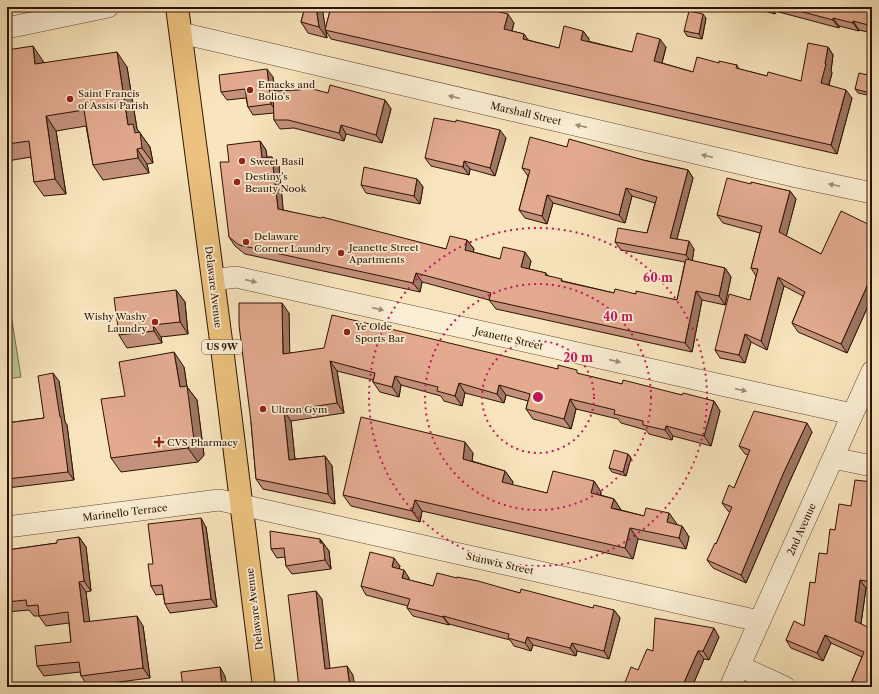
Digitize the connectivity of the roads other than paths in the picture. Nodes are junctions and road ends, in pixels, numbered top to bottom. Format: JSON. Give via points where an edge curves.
{"nodes":[{"id":1,"x":108,"y":7,"type":"edge"},
{"id":2,"x":177,"y":7,"type":"edge"},
{"id":3,"x":7,"y":28,"type":"edge"},
{"id":4,"x":181,"y":33,"type":"junction"},
{"id":5,"x":872,"y":193,"type":"edge"},
{"id":6,"x":213,"y":280,"type":"junction"},
{"id":7,"x":872,"y":371,"type":"edge"},
{"id":8,"x":852,"y":414,"type":"junction"},
{"id":9,"x":833,"y":458,"type":"junction"},
{"id":10,"x":872,"y":466,"type":"edge"},
{"id":11,"x":242,"y":504,"type":"junction"},
{"id":12,"x":7,"y":527,"type":"edge"},
{"id":13,"x":759,"y":621,"type":"junction"},
{"id":14,"x":739,"y":666,"type":"junction"},
{"id":15,"x":264,"y":687,"type":"edge"},
{"id":16,"x":730,"y":687,"type":"edge"},
{"id":17,"x":785,"y":687,"type":"edge"}],
"edges":[{"from":1,"to":3,"type":"street"},
{"from":2,"to":4,"type":"main road","name":"Delaware Avenue","number":"US 9W"},
{"from":5,"to":4,"type":"street","name":"Marshall Street","one_way":true},
{"from":4,"to":6,"type":"main road","name":"Delaware Avenue","number":"US 9W"},
{"from":6,"to":8,"type":"street","name":"Jeanette Street","one_way":true,"via":[[236,277]]},
{"from":6,"to":11,"type":"main road","name":"Delaware Avenue","number":"US 9W"},
{"from":7,"to":8,"type":"street","name":"2nd Avenue"},
{"from":8,"to":9,"type":"street","name":"2nd Avenue"},
{"from":9,"to":10,"type":"street"},
{"from":9,"to":13,"type":"street","name":"2nd Avenue"},
{"from":11,"to":12,"type":"street","name":"Marinello Terrace","via":[[219,500]]},
{"from":11,"to":13,"type":"street","name":"Stanwix Street"},
{"from":11,"to":15,"type":"main road","name":"Delaware Avenue","number":"US 9W"},
{"from":13,"to":14,"type":"street","name":"2nd Avenue"},
{"from":14,"to":16,"type":"street","name":"2nd Avenue"},
{"from":14,"to":17,"type":"street"}]}
